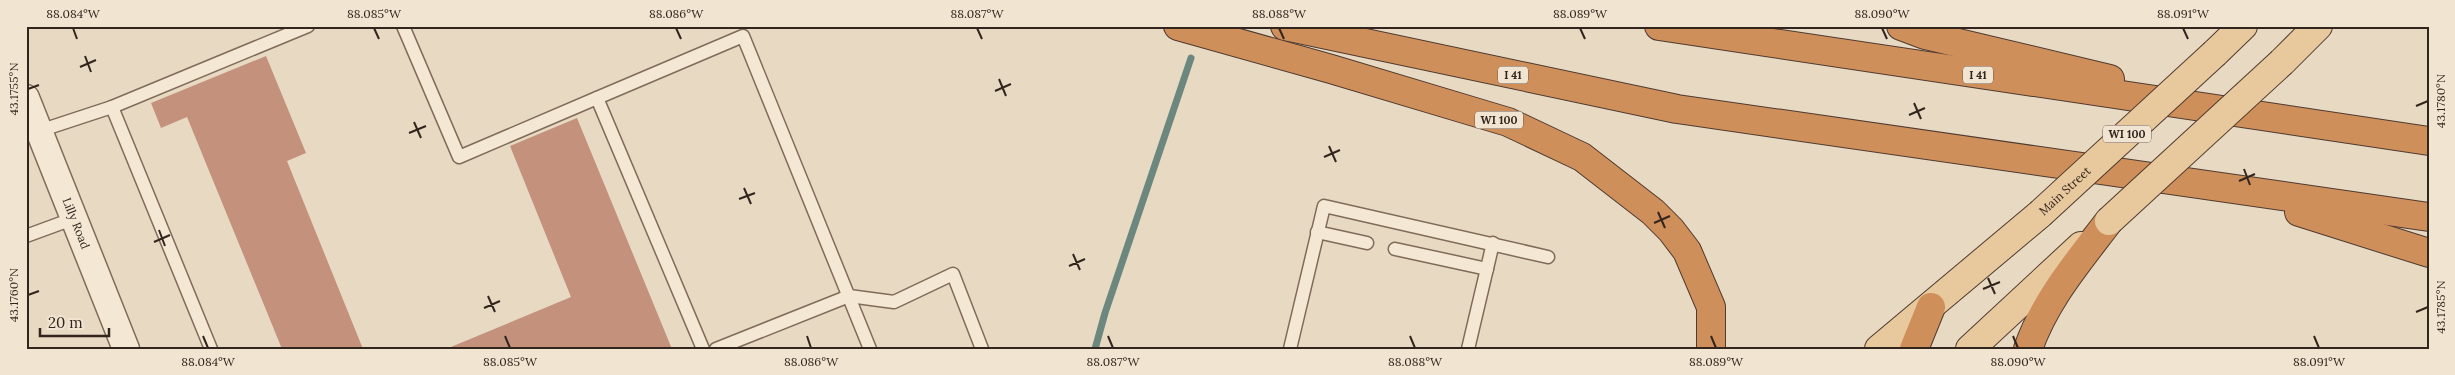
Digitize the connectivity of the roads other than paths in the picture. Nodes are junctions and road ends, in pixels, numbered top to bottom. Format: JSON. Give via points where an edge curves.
{"nodes":[{"id":1,"x":308,"y":26,"type":"edge"},
{"id":2,"x":403,"y":26,"type":"edge"},
{"id":3,"x":1178,"y":26,"type":"edge"},
{"id":4,"x":1285,"y":26,"type":"edge"},
{"id":5,"x":1659,"y":26,"type":"edge"},
{"id":6,"x":1901,"y":26,"type":"edge"},
{"id":7,"x":2243,"y":26,"type":"edge"},
{"id":8,"x":2318,"y":26,"type":"edge"},
{"id":9,"x":26,"y":98,"type":"edge"},
{"id":10,"x":597,"y":98,"type":"junction"},
{"id":11,"x":112,"y":106,"type":"junction"},
{"id":12,"x":2297,"y":123,"type":"junction"},
{"id":13,"x":39,"y":131,"type":"junction"},
{"id":14,"x":2429,"y":142,"type":"edge"},
{"id":15,"x":2222,"y":188,"type":"junction"},
{"id":16,"x":2429,"y":217,"type":"edge"},
{"id":17,"x":75,"y":218,"type":"junction"},
{"id":18,"x":2108,"y":221,"type":"junction"},
{"id":19,"x":1318,"y":232,"type":"junction"},
{"id":20,"x":26,"y":236,"type":"edge"},
{"id":21,"x":1366,"y":243,"type":"dead end"},
{"id":22,"x":1493,"y":244,"type":"junction"},
{"id":23,"x":1394,"y":249,"type":"dead end"},
{"id":24,"x":2429,"y":253,"type":"edge"},
{"id":25,"x":1548,"y":257,"type":"dead end"},
{"id":26,"x":1487,"y":269,"type":"junction"},
{"id":27,"x":848,"y":296,"type":"junction"},
{"id":28,"x":1931,"y":307,"type":"junction"},
{"id":29,"x":126,"y":349,"type":"edge"},
{"id":30,"x":211,"y":349,"type":"edge"},
{"id":31,"x":702,"y":349,"type":"edge"},
{"id":32,"x":716,"y":349,"type":"edge"},
{"id":33,"x":870,"y":349,"type":"edge"},
{"id":34,"x":982,"y":349,"type":"edge"},
{"id":35,"x":1290,"y":349,"type":"edge"},
{"id":36,"x":1468,"y":349,"type":"edge"},
{"id":37,"x":1711,"y":349,"type":"edge"},
{"id":38,"x":1879,"y":349,"type":"edge"},
{"id":39,"x":1914,"y":349,"type":"edge"},
{"id":40,"x":1970,"y":349,"type":"edge"},
{"id":41,"x":2028,"y":349,"type":"edge"}],
"edges":[{"from":1,"to":11,"type":"lane"},
{"from":2,"to":10,"type":"lane","via":[[459,157]]},
{"from":3,"to":37,"type":"highway","number":"WI 100","via":[[1508,122],[1582,157],[1653,212],[1686,251],[1711,307]]},
{"from":4,"to":15,"type":"highway","number":"I 41","via":[[1676,109]]},
{"from":5,"to":12,"type":"highway","number":"I 41"},
{"from":6,"to":12,"type":"highway","via":[[1925,35]]},
{"from":7,"to":28,"type":"main road","name":"Main Street","number":"WI 100","bridge":true,"via":[[2040,214]]},
{"from":8,"to":18,"type":"main road","bridge":true},
{"from":9,"to":13,"type":"street","name":"Lilly Road"},
{"from":10,"to":27,"type":"lane","via":[[743,36]]},
{"from":10,"to":31,"type":"lane"},
{"from":11,"to":13,"type":"lane"},
{"from":11,"to":30,"type":"lane"},
{"from":12,"to":14,"type":"highway","number":"I 41"},
{"from":13,"to":17,"type":"street","name":"Lilly Road"},
{"from":15,"to":16,"type":"highway","number":"I 41"},
{"from":15,"to":24,"type":"highway"},
{"from":17,"to":20,"type":"lane"},
{"from":17,"to":29,"type":"street","name":"Lilly Road"},
{"from":18,"to":40,"type":"main road"},
{"from":18,"to":41,"type":"highway","via":[[2053,296],[2037,324]]},
{"from":19,"to":21,"type":"lane"},
{"from":19,"to":22,"type":"lane","via":[[1324,206]]},
{"from":19,"to":35,"type":"lane"},
{"from":22,"to":25,"type":"lane"},
{"from":22,"to":26,"type":"lane"},
{"from":23,"to":26,"type":"lane"},
{"from":26,"to":36,"type":"lane"},
{"from":27,"to":32,"type":"lane"},
{"from":27,"to":33,"type":"lane"},
{"from":27,"to":34,"type":"lane","via":[[894,302],[953,274]]},
{"from":28,"to":38,"type":"main road","name":"Main Street","number":"WI 100"},
{"from":28,"to":39,"type":"highway"}]}
